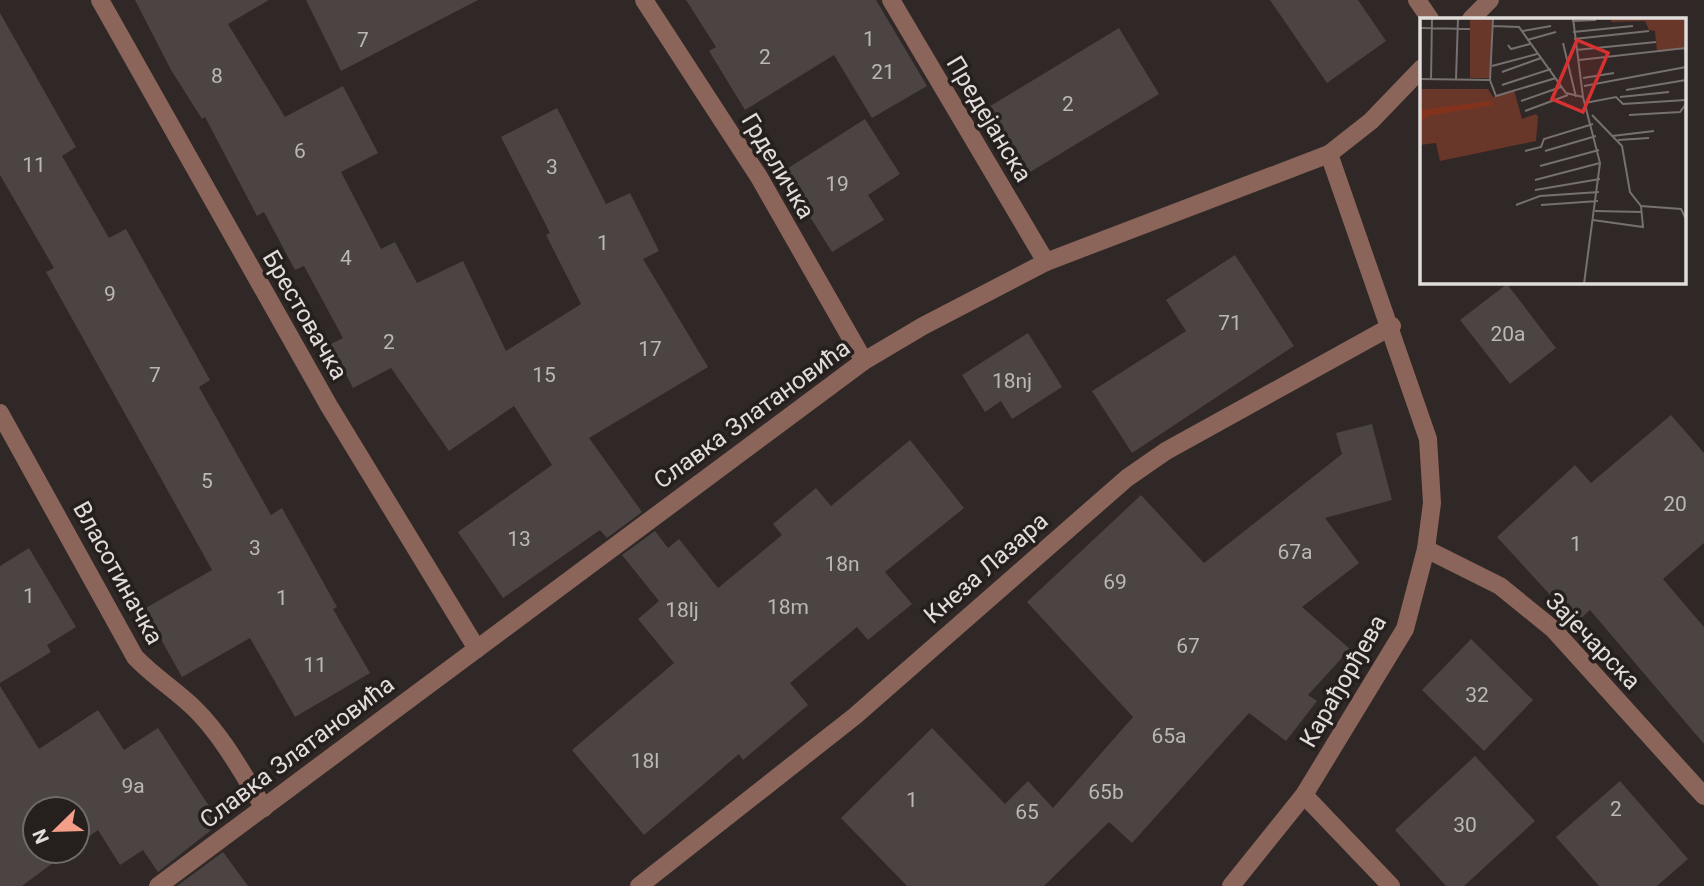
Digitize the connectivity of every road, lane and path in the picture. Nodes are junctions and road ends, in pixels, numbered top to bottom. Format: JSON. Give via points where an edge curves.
{"nodes":[{"id":1,"x":100,"y":0,"type":"edge"},
{"id":2,"x":644,"y":0,"type":"edge"},
{"id":3,"x":891,"y":0,"type":"edge"},
{"id":4,"x":1417,"y":0,"type":"edge"},
{"id":5,"x":1490,"y":0,"type":"edge"},
{"id":6,"x":1429,"y":18,"type":"edge"},
{"id":7,"x":1472,"y":18,"type":"edge"},
{"id":8,"x":1420,"y":70,"type":"edge"},
{"id":9,"x":1329,"y":154,"type":"junction"},
{"id":10,"x":1046,"y":262,"type":"junction"},
{"id":11,"x":1392,"y":326,"type":"junction"},
{"id":12,"x":864,"y":361,"type":"junction"},
{"id":13,"x":0,"y":413,"type":"edge"},
{"id":14,"x":1426,"y":549,"type":"junction"},
{"id":15,"x":477,"y":649,"type":"junction"},
{"id":16,"x":1304,"y":795,"type":"junction"},
{"id":17,"x":1704,"y":796,"type":"edge"},
{"id":18,"x":264,"y":808,"type":"junction"},
{"id":19,"x":158,"y":886,"type":"edge"},
{"id":20,"x":639,"y":886,"type":"edge"},
{"id":21,"x":1231,"y":886,"type":"edge"},
{"id":22,"x":1391,"y":886,"type":"edge"}],
"edges":[{"from":1,"to":15,"type":"street","name":"Брестовачка","via":[[328,406]]},
{"from":2,"to":12,"type":"street","name":"Грделичка","via":[[759,177]]},
{"from":3,"to":10,"type":"street","name":"Предејанска"},
{"from":4,"to":6,"type":"street"},
{"from":5,"to":7,"type":"street"},
{"from":8,"to":9,"type":"street","name":"Славка Златановића","via":[[1371,121]]},
{"from":9,"to":10,"type":"street","name":"Славка Златановића"},
{"from":9,"to":11,"type":"street","name":"Карађорђева"},
{"from":10,"to":12,"type":"street","name":"Славка Златановића"},
{"from":11,"to":14,"type":"street","name":"Карађорђева","via":[[1428,439],[1432,503]]},
{"from":11,"to":20,"type":"street","name":"Кнеза Лазара","via":[[1166,451],[1127,478],[855,716]]},
{"from":12,"to":15,"type":"street","name":"Славка Златановића"},
{"from":13,"to":18,"type":"street","name":"Власотиначка","via":[[135,657],[157,681],[196,710]]},
{"from":14,"to":16,"type":"street","name":"Карађорђева","via":[[1405,629]]},
{"from":14,"to":17,"type":"street","name":"Зајечарска","via":[[1500,586],[1553,629]]},
{"from":15,"to":18,"type":"street","name":"Славка Златановића"},
{"from":16,"to":21,"type":"street","name":"Карађорђева"},
{"from":16,"to":22,"type":"street"},
{"from":18,"to":19,"type":"street","name":"Славка Златановића"}]}
